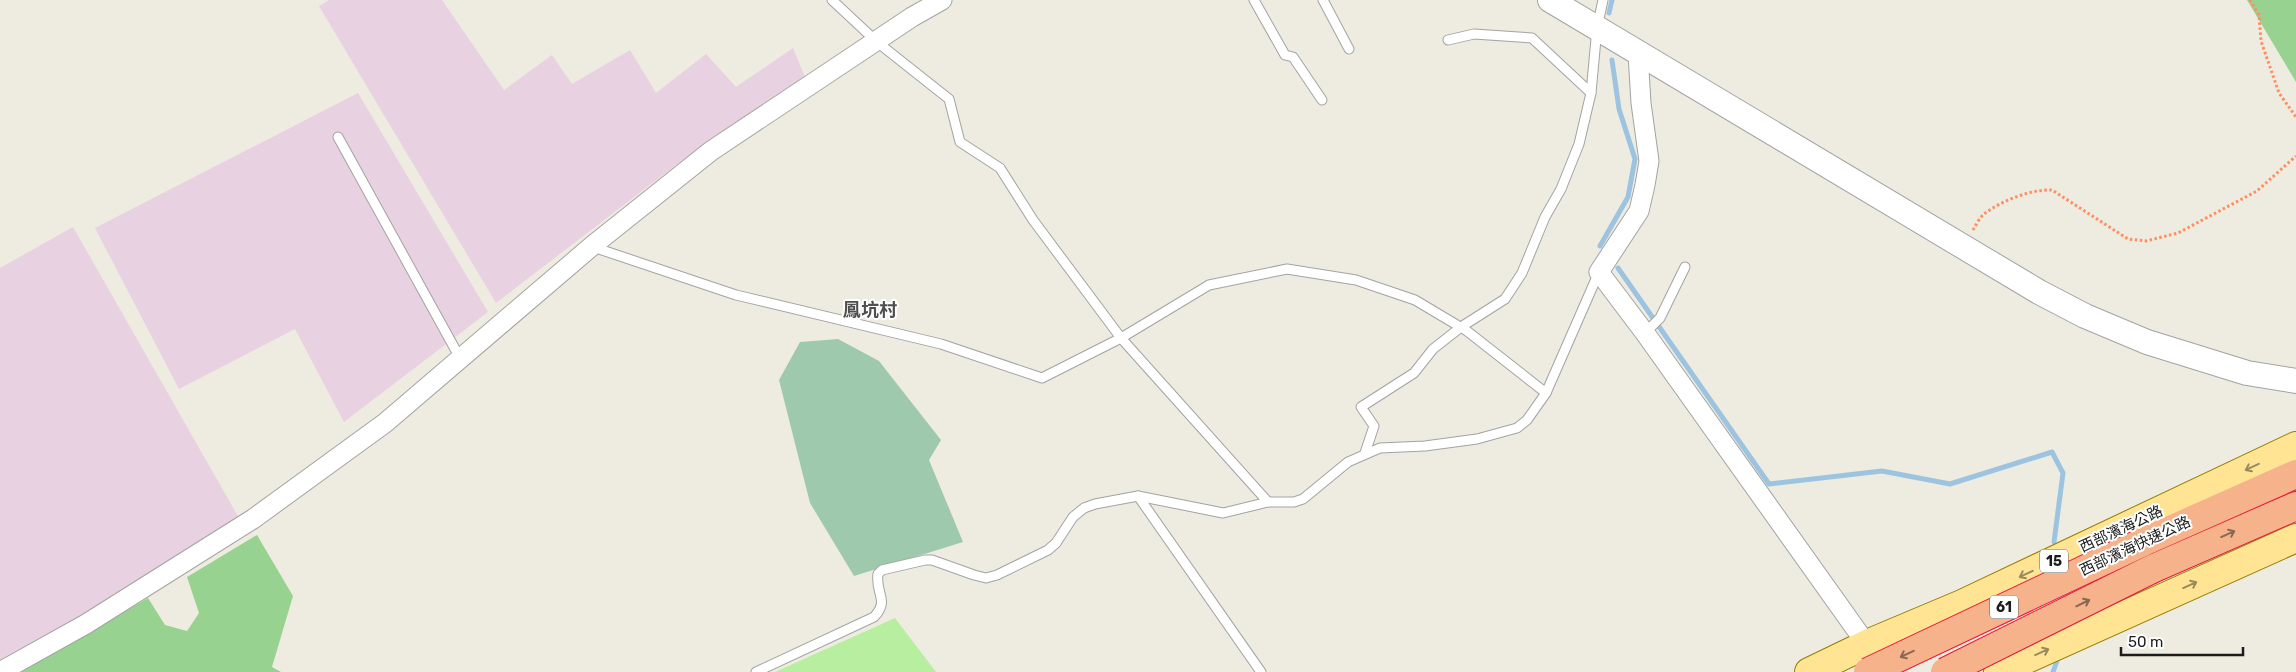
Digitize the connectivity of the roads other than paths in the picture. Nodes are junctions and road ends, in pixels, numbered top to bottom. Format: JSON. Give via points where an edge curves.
{"nodes":[{"id":1,"x":832,"y":0,"type":"edge"},
{"id":2,"x":942,"y":0,"type":"edge"},
{"id":3,"x":1254,"y":0,"type":"edge"},
{"id":4,"x":1323,"y":0,"type":"edge"},
{"id":5,"x":1550,"y":0,"type":"edge"},
{"id":6,"x":1603,"y":0,"type":"edge"},
{"id":7,"x":1597,"y":28,"type":"junction"},
{"id":8,"x":1448,"y":40,"type":"dead end"},
{"id":9,"x":877,"y":42,"type":"junction"},
{"id":10,"x":1349,"y":49,"type":"dead end"},
{"id":11,"x":1638,"y":54,"type":"junction"},
{"id":12,"x":1591,"y":94,"type":"junction"},
{"id":13,"x":1322,"y":100,"type":"dead end"},
{"id":14,"x":338,"y":137,"type":"dead end"},
{"id":15,"x":592,"y":246,"type":"junction"},
{"id":16,"x":1685,"y":267,"type":"dead end"},
{"id":17,"x":1599,"y":272,"type":"junction"},
{"id":18,"x":1461,"y":327,"type":"junction"},
{"id":19,"x":1645,"y":333,"type":"junction"},
{"id":20,"x":1121,"y":338,"type":"junction"},
{"id":21,"x":460,"y":358,"type":"junction"},
{"id":22,"x":2296,"y":381,"type":"edge"},
{"id":23,"x":1546,"y":393,"type":"junction"},
{"id":24,"x":2296,"y":446,"type":"edge"},
{"id":25,"x":1365,"y":453,"type":"junction"},
{"id":26,"x":2296,"y":474,"type":"edge"},
{"id":27,"x":1138,"y":496,"type":"junction"},
{"id":28,"x":1268,"y":502,"type":"junction"},
{"id":29,"x":2296,"y":506,"type":"edge"},
{"id":30,"x":2296,"y":538,"type":"edge"},
{"id":31,"x":1962,"y":604,"type":"junction"},
{"id":32,"x":1867,"y":644,"type":"junction"},
{"id":33,"x":2001,"y":670,"type":"edge"},
{"id":34,"x":0,"y":672,"type":"edge"},
{"id":35,"x":756,"y":672,"type":"edge"},
{"id":36,"x":1261,"y":672,"type":"edge"},
{"id":37,"x":1809,"y":672,"type":"edge"},
{"id":38,"x":1868,"y":672,"type":"edge"},
{"id":39,"x":1874,"y":672,"type":"edge"},
{"id":40,"x":1945,"y":672,"type":"edge"}],
"edges":[{"from":1,"to":9,"type":"lane"},
{"from":2,"to":9,"type":"street"},
{"from":3,"to":13,"type":"lane","via":[[1285,55],[1293,57]]},
{"from":4,"to":10,"type":"lane"},
{"from":5,"to":7,"type":"street"},
{"from":6,"to":7,"type":"lane"},
{"from":7,"to":11,"type":"street"},
{"from":7,"to":12,"type":"lane"},
{"from":8,"to":12,"type":"lane","via":[[1474,34],[1532,38]]},
{"from":9,"to":15,"type":"street","via":[[711,151]]},
{"from":9,"to":20,"type":"lane","via":[[949,99],[960,142],[1000,168]]},
{"from":11,"to":17,"type":"street","via":[[1649,161],[1646,186],[1639,211]]},
{"from":11,"to":22,"type":"street","via":[[1963,248],[2084,316],[2147,342],[2247,373]]},
{"from":12,"to":18,"type":"lane","via":[[1579,144],[1522,273],[1505,299]]},
{"from":14,"to":21,"type":"lane"},
{"from":15,"to":20,"type":"lane","via":[[736,296],[941,344],[1042,378]]},
{"from":15,"to":21,"type":"street"},
{"from":16,"to":19,"type":"lane","via":[[1660,318]]},
{"from":17,"to":19,"type":"street"},
{"from":17,"to":23,"type":"lane"},
{"from":18,"to":20,"type":"lane","via":[[1415,300],[1356,280],[1287,269],[1209,285]]},
{"from":18,"to":23,"type":"lane"},
{"from":18,"to":25,"type":"lane","via":[[1434,349],[1414,374],[1361,407],[1374,426]]},
{"from":19,"to":32,"type":"street"},
{"from":20,"to":28,"type":"lane"},
{"from":21,"to":34,"type":"street","via":[[385,423],[253,519],[86,624]]},
{"from":23,"to":25,"type":"lane","via":[[1517,428],[1477,439],[1380,448]]},
{"from":24,"to":31,"type":"main road","name":"西部濱海公路","number":"15","one_way":true},
{"from":25,"to":28,"type":"lane","via":[[1348,462],[1303,499]]},
{"from":26,"to":38,"type":"highway","name":"西部濱海快速公路","number":"61","one_way":true,"bridge":true,"via":[[2140,543]]},
{"from":27,"to":28,"type":"lane","via":[[1223,513]]},
{"from":27,"to":35,"type":"lane","via":[[1084,508],[1072,517],[1048,550],[997,575],[986,578],[925,560],[882,570],[876,585],[883,600],[882,607],[874,617]]},
{"from":27,"to":36,"type":"lane"},
{"from":40,"to":29,"type":"highway","name":"西部濱海快速公路","number":"61","one_way":true,"bridge":true,"via":[[2152,569]]},
{"from":33,"to":30,"type":"main road","one_way":true},
{"from":31,"to":32,"type":"main road","name":"西部濱海公路","number":"15"},
{"from":31,"to":33,"type":"main road","via":[[1942,627],[1938,642],[1949,664],[1967,670]]},
{"from":32,"to":37,"type":"main road","name":"西部濱海公路","number":"15"},
{"from":32,"to":39,"type":"street"}]}
